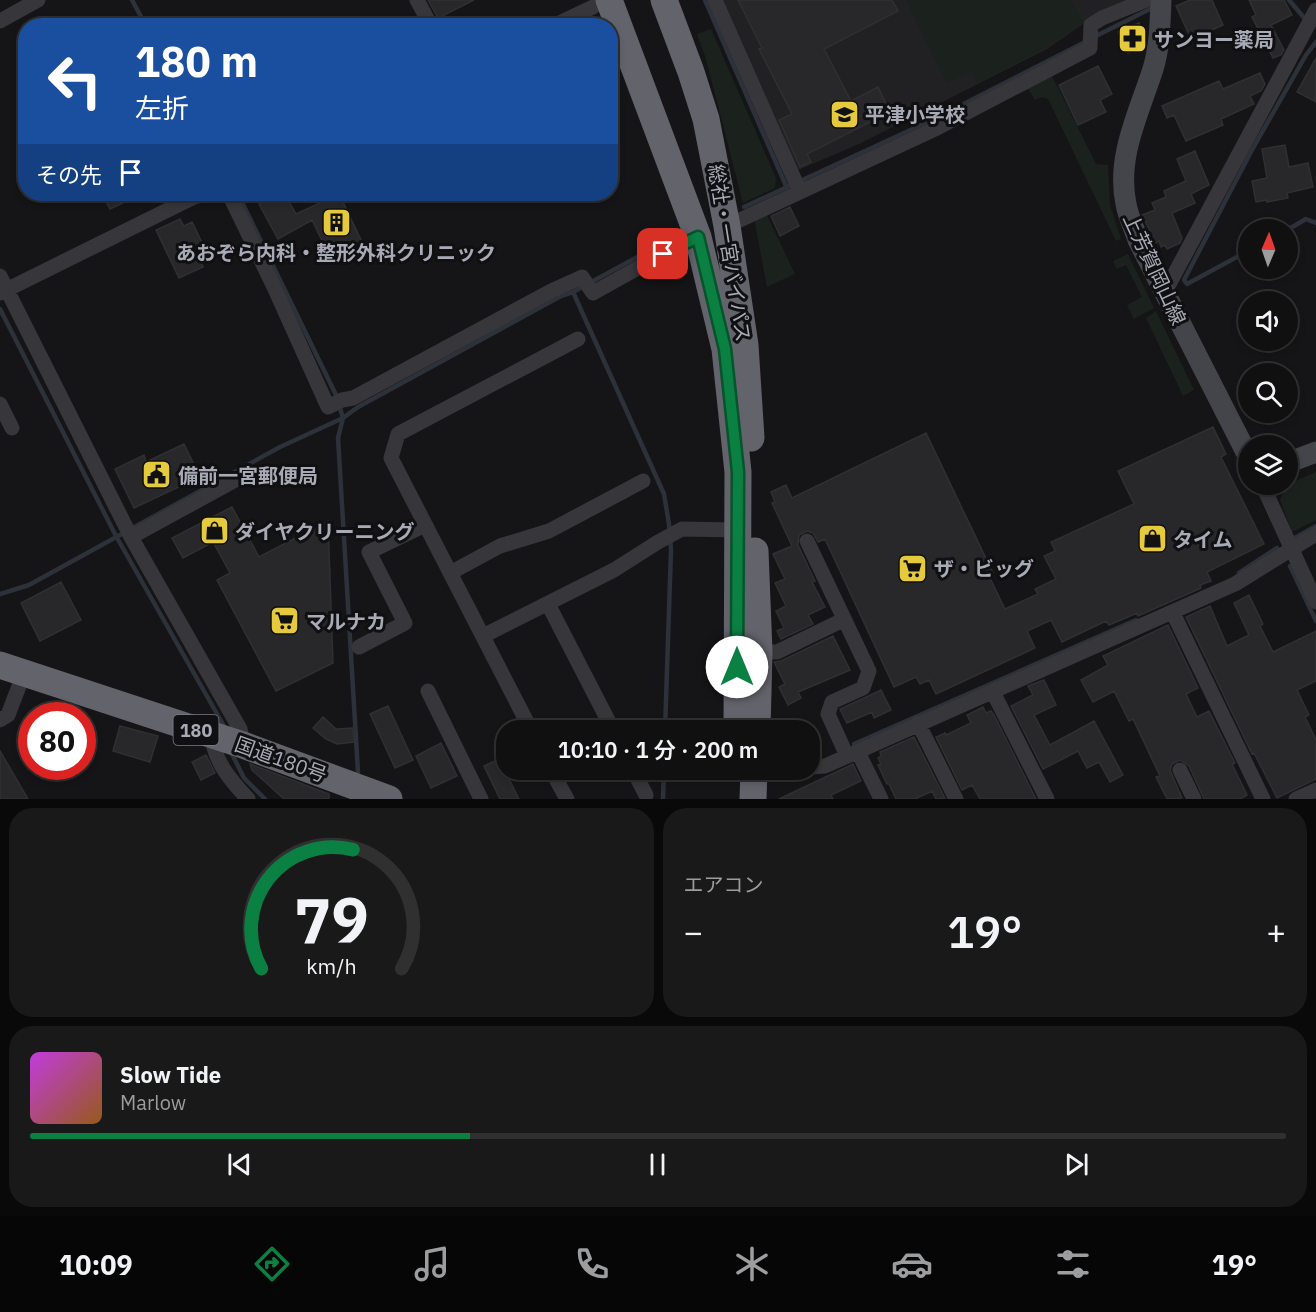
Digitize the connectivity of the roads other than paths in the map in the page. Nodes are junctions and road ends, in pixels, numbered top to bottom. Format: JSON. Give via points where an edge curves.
{"nodes":[{"id":1,"x":38,"y":0,"type":"edge"},
{"id":2,"x":417,"y":0,"type":"edge"},
{"id":3,"x":664,"y":0,"type":"edge"},
{"id":4,"x":715,"y":0,"type":"edge"},
{"id":5,"x":1146,"y":0,"type":"edge"},
{"id":6,"x":604,"y":2,"type":"edge"},
{"id":7,"x":1161,"y":8,"type":"edge"},
{"id":8,"x":427,"y":18,"type":"edge"},
{"id":9,"x":570,"y":18,"type":"edge"},
{"id":10,"x":610,"y":18,"type":"edge"},
{"id":11,"x":1312,"y":19,"type":"edge"},
{"id":12,"x":0,"y":21,"type":"edge"},
{"id":13,"x":618,"y":37,"type":"edge"},
{"id":14,"x":797,"y":186,"type":"junction"},
{"id":15,"x":185,"y":201,"type":"edge"},
{"id":16,"x":232,"y":201,"type":"edge"},
{"id":17,"x":727,"y":226,"type":"junction"},
{"id":18,"x":698,"y":237,"type":"junction"},
{"id":19,"x":2,"y":286,"type":"edge"},
{"id":20,"x":1163,"y":289,"type":"junction"},
{"id":21,"x":578,"y":339,"type":"dead end"},
{"id":22,"x":0,"y":404,"type":"edge"},
{"id":23,"x":12,"y":428,"type":"dead end"},
{"id":24,"x":1238,"y":436,"type":"edge"},
{"id":25,"x":1316,"y":452,"type":"edge"},
{"id":26,"x":1298,"y":459,"type":"edge"},
{"id":27,"x":250,"y":472,"type":"dead end"},
{"id":28,"x":643,"y":481,"type":"dead end"},
{"id":29,"x":1267,"y":495,"type":"edge"},
{"id":30,"x":425,"y":525,"type":"junction"},
{"id":31,"x":738,"y":530,"type":"junction"},
{"id":32,"x":1316,"y":534,"type":"edge"},
{"id":33,"x":131,"y":537,"type":"junction"},
{"id":34,"x":807,"y":541,"type":"dead end"},
{"id":35,"x":1291,"y":550,"type":"junction"},
{"id":36,"x":450,"y":573,"type":"junction"},
{"id":37,"x":1316,"y":602,"type":"edge"},
{"id":38,"x":548,"y":604,"type":"junction"},
{"id":39,"x":1173,"y":613,"type":"junction"},
{"id":40,"x":843,"y":620,"type":"junction"},
{"id":41,"x":483,"y":636,"type":"junction"},
{"id":42,"x":360,"y":648,"type":"dead end"},
{"id":43,"x":759,"y":652,"type":"junction"},
{"id":44,"x":12,"y":669,"type":"edge"},
{"id":45,"x":428,"y":691,"type":"dead end"},
{"id":46,"x":993,"y":692,"type":"junction"},
{"id":47,"x":0,"y":720,"type":"edge"},
{"id":48,"x":526,"y":720,"type":"edge"},
{"id":49,"x":608,"y":720,"type":"edge"},
{"id":50,"x":737,"y":720,"type":"edge"},
{"id":51,"x":757,"y":720,"type":"edge"},
{"id":52,"x":918,"y":723,"type":"junction"},
{"id":53,"x":212,"y":735,"type":"junction"},
{"id":54,"x":243,"y":745,"type":"junction"},
{"id":55,"x":852,"y":754,"type":"junction"},
{"id":56,"x":820,"y":766,"type":"edge"},
{"id":57,"x":1180,"y":770,"type":"dead end"},
{"id":58,"x":557,"y":780,"type":"edge"},
{"id":59,"x":638,"y":780,"type":"edge"},
{"id":60,"x":737,"y":780,"type":"edge"},
{"id":61,"x":754,"y":780,"type":"edge"},
{"id":62,"x":1316,"y":790,"type":"edge"},
{"id":63,"x":646,"y":795,"type":"dead end"},
{"id":64,"x":248,"y":799,"type":"edge"},
{"id":65,"x":389,"y":799,"type":"edge"},
{"id":66,"x":481,"y":799,"type":"edge"},
{"id":67,"x":567,"y":799,"type":"edge"},
{"id":68,"x":736,"y":799,"type":"edge"},
{"id":69,"x":753,"y":799,"type":"edge"},
{"id":70,"x":881,"y":799,"type":"edge"},
{"id":71,"x":956,"y":799,"type":"edge"},
{"id":72,"x":1047,"y":799,"type":"edge"},
{"id":73,"x":1194,"y":799,"type":"edge"},
{"id":74,"x":1263,"y":799,"type":"edge"},
{"id":75,"x":1296,"y":799,"type":"edge"}],
"edges":[{"from":1,"to":12,"type":"street"},
{"from":2,"to":8,"type":"street"},
{"from":3,"to":17,"type":"highway","name":"総社・一宮バイパス","via":[[706,119]]},
{"from":4,"to":14,"type":"street"},
{"from":5,"to":14,"type":"street","via":[[1091,25],[1090,48],[935,129]]},
{"from":6,"to":9,"type":"street"},
{"from":6,"to":10,"type":"highway","name":"総社・一宮バイパス"},
{"from":7,"to":20,"type":"main road","name":"上芳賀岡山線","via":[[1159,42],[1132,127],[1124,174],[1125,204]]},
{"from":11,"to":20,"type":"street","via":[[1167,288]]},
{"from":13,"to":18,"type":"highway","name":"総社・一宮バイパス"},
{"from":14,"to":17,"type":"street"},
{"from":15,"to":19,"type":"street"},
{"from":16,"to":18,"type":"street","via":[[328,407],[353,398],[551,291],[582,277],[592,293]]},
{"from":17,"to":43,"type":"highway","name":"総社・一宮バイパス","via":[[746,345]]},
{"from":18,"to":31,"type":"highway","name":"総社・一宮バイパス","via":[[725,349],[738,472]]},
{"from":19,"to":33,"type":"street"},
{"from":20,"to":24,"type":"main road","name":"上芳賀岡山線"},
{"from":21,"to":30,"type":"street","via":[[398,434],[391,458]]},
{"from":22,"to":23,"type":"street"},
{"from":25,"to":26,"type":"main road"},
{"from":27,"to":33,"type":"street"},
{"from":28,"to":36,"type":"street","via":[[549,531],[500,546]]},
{"from":29,"to":35,"type":"street"},
{"from":30,"to":36,"type":"street"},
{"from":30,"to":42,"type":"street","via":[[369,552],[405,623]]},
{"from":31,"to":38,"type":"street","via":[[682,529]]},
{"from":31,"to":50,"type":"highway","name":"総社・一宮バイパス"},
{"from":32,"to":35,"type":"street"},
{"from":33,"to":54,"type":"street","via":[[240,729]]},
{"from":34,"to":40,"type":"street"},
{"from":35,"to":37,"type":"street"},
{"from":35,"to":39,"type":"street","via":[[1235,584]]},
{"from":36,"to":41,"type":"street"},
{"from":38,"to":41,"type":"street"},
{"from":38,"to":49,"type":"street"},
{"from":39,"to":46,"type":"street"},
{"from":39,"to":74,"type":"street"},
{"from":40,"to":43,"type":"street","via":[[777,652]]},
{"from":40,"to":55,"type":"street","via":[[868,671],[863,688],[832,702],[828,714]]},
{"from":41,"to":48,"type":"street"},
{"from":43,"to":51,"type":"highway","name":"総社・一宮バイパス"},
{"from":44,"to":47,"type":"street","via":[[8,715]]},
{"from":44,"to":53,"type":"highway","name":"国道180号","number":"180"},
{"from":45,"to":66,"type":"street"},
{"from":46,"to":52,"type":"street"},
{"from":46,"to":72,"type":"street"},
{"from":52,"to":55,"type":"street"},
{"from":52,"to":71,"type":"street"},
{"from":53,"to":54,"type":"highway","name":"国道180号","number":"180"},
{"from":53,"to":64,"type":"street","via":[[214,752]]},
{"from":54,"to":65,"type":"highway","name":"国道180号","number":"180"},
{"from":55,"to":56,"type":"street"},
{"from":55,"to":70,"type":"street"},
{"from":57,"to":73,"type":"street"},
{"from":58,"to":67,"type":"street"},
{"from":59,"to":63,"type":"street"},
{"from":60,"to":68,"type":"highway"},
{"from":61,"to":69,"type":"highway"},
{"from":62,"to":75,"type":"street"}]}
